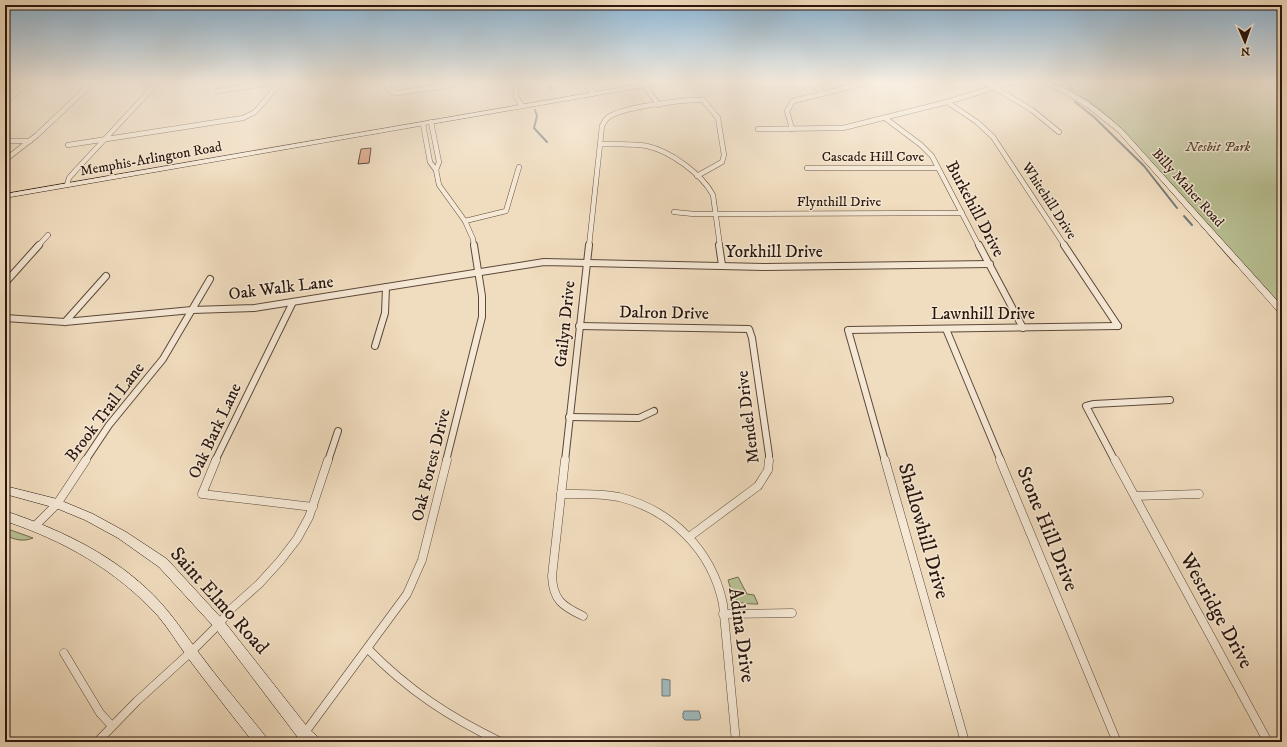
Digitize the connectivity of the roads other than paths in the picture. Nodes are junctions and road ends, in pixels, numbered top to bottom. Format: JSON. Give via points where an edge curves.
{"nodes":[{"id":1,"x":55,"y":118,"type":"edge"},
{"id":2,"x":125,"y":118,"type":"edge"},
{"id":3,"x":244,"y":118,"type":"edge"},
{"id":4,"x":455,"y":118,"type":"edge"},
{"id":5,"x":608,"y":118,"type":"edge"},
{"id":6,"x":718,"y":118,"type":"edge"},
{"id":7,"x":789,"y":118,"type":"edge"},
{"id":8,"x":884,"y":118,"type":"joint"},
{"id":9,"x":971,"y":118,"type":"edge"},
{"id":10,"x":1042,"y":118,"type":"edge"},
{"id":11,"x":1107,"y":118,"type":"edge"},
{"id":12,"x":431,"y":122,"type":"junction"},
{"id":13,"x":423,"y":124,"type":"junction"},
{"id":14,"x":758,"y":129,"type":"dead end"},
{"id":15,"x":792,"y":129,"type":"junction"},
{"id":16,"x":1059,"y":132,"type":"dead end"},
{"id":17,"x":5,"y":141,"type":"edge"},
{"id":18,"x":30,"y":141,"type":"junction"},
{"id":19,"x":104,"y":141,"type":"junction"},
{"id":20,"x":600,"y":144,"type":"junction"},
{"id":21,"x":68,"y":145,"type":"dead end"},
{"id":22,"x":5,"y":160,"type":"edge"},
{"id":23,"x":519,"y":167,"type":"dead end"},
{"id":24,"x":807,"y":168,"type":"dead end"},
{"id":25,"x":938,"y":168,"type":"junction"},
{"id":26,"x":436,"y":170,"type":"junction"},
{"id":27,"x":697,"y":176,"type":"junction"},
{"id":28,"x":67,"y":186,"type":"junction"},
{"id":29,"x":5,"y":196,"type":"edge"},
{"id":30,"x":674,"y":212,"type":"dead end"},
{"id":31,"x":962,"y":213,"type":"junction"},
{"id":32,"x":715,"y":214,"type":"junction"},
{"id":33,"x":465,"y":221,"type":"junction"},
{"id":34,"x":48,"y":235,"type":"dead end"},
{"id":35,"x":558,"y":263,"type":"joint"},
{"id":36,"x":586,"y":264,"type":"junction"},
{"id":37,"x":990,"y":264,"type":"junction"},
{"id":38,"x":722,"y":265,"type":"junction"},
{"id":39,"x":478,"y":272,"type":"junction"},
{"id":40,"x":106,"y":276,"type":"dead end"},
{"id":41,"x":210,"y":280,"type":"dead end"},
{"id":42,"x":5,"y":283,"type":"edge"},
{"id":43,"x":386,"y":287,"type":"junction"},
{"id":44,"x":293,"y":302,"type":"junction"},
{"id":45,"x":192,"y":310,"type":"junction"},
{"id":46,"x":1282,"y":311,"type":"edge"},
{"id":47,"x":5,"y":318,"type":"edge"},
{"id":48,"x":65,"y":322,"type":"junction"},
{"id":49,"x":579,"y":326,"type":"junction"},
{"id":50,"x":1118,"y":326,"type":"joint"},
{"id":51,"x":1023,"y":328,"type":"junction"},
{"id":52,"x":946,"y":329,"type":"junction"},
{"id":53,"x":748,"y":330,"type":"joint"},
{"id":54,"x":848,"y":330,"type":"joint"},
{"id":55,"x":375,"y":346,"type":"dead end"},
{"id":56,"x":1170,"y":400,"type":"dead end"},
{"id":57,"x":654,"y":411,"type":"dead end"},
{"id":58,"x":569,"y":417,"type":"junction"},
{"id":59,"x":338,"y":431,"type":"dead end"},
{"id":60,"x":5,"y":490,"type":"edge"},
{"id":61,"x":561,"y":494,"type":"junction"},
{"id":62,"x":1199,"y":494,"type":"dead end"},
{"id":63,"x":1135,"y":496,"type":"junction"},
{"id":64,"x":57,"y":504,"type":"junction"},
{"id":65,"x":313,"y":507,"type":"junction"},
{"id":66,"x":5,"y":516,"type":"edge"},
{"id":67,"x":35,"y":526,"type":"junction"},
{"id":68,"x":689,"y":537,"type":"junction"},
{"id":69,"x":792,"y":613,"type":"dead end"},
{"id":70,"x":723,"y":614,"type":"junction"},
{"id":71,"x":583,"y":616,"type":"dead end"},
{"id":72,"x":219,"y":624,"type":"junction"},
{"id":73,"x":368,"y":649,"type":"junction"},
{"id":74,"x":192,"y":651,"type":"junction"},
{"id":75,"x":64,"y":653,"type":"dead end"},
{"id":76,"x":112,"y":726,"type":"junction"},
{"id":77,"x":301,"y":738,"type":"edge"},
{"id":78,"x":97,"y":742,"type":"edge"},
{"id":79,"x":261,"y":742,"type":"edge"},
{"id":80,"x":313,"y":742,"type":"edge"},
{"id":81,"x":500,"y":742,"type":"edge"},
{"id":82,"x":736,"y":742,"type":"edge"},
{"id":83,"x":965,"y":742,"type":"edge"},
{"id":84,"x":1116,"y":742,"type":"edge"},
{"id":85,"x":1268,"y":742,"type":"edge"}],
"edges":[{"from":1,"to":18,"type":"street"},
{"from":2,"to":19,"type":"street"},
{"from":3,"to":19,"type":"street"},
{"from":4,"to":12,"type":"main road","name":"Memphis-Arlington Road"},
{"from":5,"to":20,"type":"street","name":"Gailyn Drive","via":[[602,126]]},
{"from":6,"to":27,"type":"street","name":"Gailyn Drive","via":[[724,155],[722,162]]},
{"from":7,"to":15,"type":"street"},
{"from":8,"to":15,"type":"street","via":[[838,129]]},
{"from":8,"to":25,"type":"street","name":"Burkehill Drive","via":[[926,149]]},
{"from":9,"to":50,"type":"street","name":"Whitehill Drive","via":[[993,137]]},
{"from":10,"to":16,"type":"street"},
{"from":11,"to":46,"type":"main road","name":"Billy Maher Road"},
{"from":12,"to":13,"type":"main road","name":"Memphis-Arlington Road"},
{"from":12,"to":26,"type":"street","name":"Oak Forest Drive","via":[[439,162]]},
{"from":13,"to":26,"type":"street","name":"Oak Forest Drive","via":[[430,162]]},
{"from":13,"to":28,"type":"main road","name":"Memphis-Arlington Road"},
{"from":14,"to":15,"type":"street"},
{"from":17,"to":18,"type":"street"},
{"from":18,"to":22,"type":"street"},
{"from":19,"to":21,"type":"street"},
{"from":19,"to":28,"type":"street","via":[[70,176]]},
{"from":20,"to":27,"type":"street","via":[[642,145],[657,149]]},
{"from":20,"to":36,"type":"street","name":"Gailyn Drive"},
{"from":23,"to":33,"type":"street","via":[[506,211]]},
{"from":24,"to":25,"type":"street","name":"Cascade Hill Cove"},
{"from":25,"to":31,"type":"street","name":"Burkehill Drive"},
{"from":26,"to":33,"type":"street","name":"Oak Forest Drive","via":[[439,185]]},
{"from":27,"to":32,"type":"street","via":[[710,188]]},
{"from":28,"to":29,"type":"main road","name":"Memphis-Arlington Road"},
{"from":30,"to":32,"type":"street","name":"Flynthill Drive"},
{"from":31,"to":32,"type":"street","name":"Flynthill Drive"},
{"from":31,"to":37,"type":"street","name":"Burkehill Drive"},
{"from":32,"to":38,"type":"street"},
{"from":33,"to":39,"type":"street","name":"Oak Forest Drive","via":[[473,238]]},
{"from":34,"to":42,"type":"street"},
{"from":35,"to":36,"type":"street","name":"Yorkhill Drive"},
{"from":35,"to":39,"type":"street","name":"Oak Walk Lane","via":[[544,262]]},
{"from":36,"to":38,"type":"street","name":"Yorkhill Drive"},
{"from":36,"to":49,"type":"street","name":"Gailyn Drive"},
{"from":37,"to":38,"type":"street","name":"Yorkhill Drive","via":[[765,267]]},
{"from":37,"to":51,"type":"street","name":"Burkehill Drive"},
{"from":39,"to":43,"type":"street","name":"Oak Walk Lane"},
{"from":39,"to":73,"type":"street","name":"Oak Forest Drive","via":[[483,313],[422,560],[407,594]]},
{"from":40,"to":48,"type":"street"},
{"from":41,"to":45,"type":"street","name":"Brook Trail Lane"},
{"from":43,"to":44,"type":"street","name":"Oak Walk Lane"},
{"from":43,"to":55,"type":"street","via":[[385,313]]},
{"from":44,"to":45,"type":"street","name":"Oak Walk Lane","via":[[254,308]]},
{"from":44,"to":65,"type":"street","name":"Oak Bark Lane","via":[[212,468],[202,494]]},
{"from":45,"to":48,"type":"street","name":"Oak Walk Lane"},
{"from":45,"to":64,"type":"street","name":"Brook Trail Lane","via":[[163,359],[109,424]]},
{"from":47,"to":48,"type":"street","name":"Oak Walk Lane"},
{"from":49,"to":53,"type":"street","name":"Dalron Drive"},
{"from":49,"to":58,"type":"street","name":"Gailyn Drive"},
{"from":50,"to":51,"type":"street","name":"Lawnhill Drive"},
{"from":51,"to":52,"type":"street","name":"Lawnhill Drive"},
{"from":52,"to":54,"type":"street","name":"Lawnhill Drive"},
{"from":52,"to":84,"type":"street","name":"Stone Hill Drive"},
{"from":53,"to":68,"type":"street","name":"Mendel Drive","via":[[752,338],[770,455],[768,470],[758,486]]},
{"from":54,"to":83,"type":"street","name":"Shallowhill Drive"},
{"from":56,"to":63,"type":"street","name":"Westridge Drive","via":[[1086,406]]},
{"from":57,"to":58,"type":"street","via":[[639,418]]},
{"from":58,"to":61,"type":"street","name":"Gailyn Drive"},
{"from":59,"to":65,"type":"street"},
{"from":60,"to":64,"type":"main road","name":"Saint Elmo Road"},
{"from":61,"to":68,"type":"street","name":"Adina Drive","via":[[602,495],[632,501],[662,515]]},
{"from":61,"to":71,"type":"street","name":"Gailyn Drive","via":[[552,585],[559,602]]},
{"from":62,"to":63,"type":"street"},
{"from":63,"to":85,"type":"street","name":"Westridge Drive"},
{"from":64,"to":67,"type":"street","name":"Brook Trail Lane"},
{"from":64,"to":72,"type":"main road","name":"Saint Elmo Road","via":[[108,527],[163,562]]},
{"from":65,"to":72,"type":"street","via":[[297,539],[280,562]]},
{"from":66,"to":67,"type":"main road"},
{"from":67,"to":74,"type":"main road","via":[[102,561],[141,591],[170,621]]},
{"from":68,"to":70,"type":"street","name":"Adina Drive","via":[[700,550],[712,572],[719,589]]},
{"from":69,"to":70,"type":"street"},
{"from":70,"to":82,"type":"street","name":"Adina Drive"},
{"from":72,"to":74,"type":"street"},
{"from":72,"to":77,"type":"main road","name":"Saint Elmo Road"},
{"from":73,"to":77,"type":"street","name":"Oak Forest Drive"},
{"from":73,"to":81,"type":"street","via":[[392,674],[419,696],[453,718]]},
{"from":74,"to":76,"type":"street"},
{"from":74,"to":79,"type":"main road"},
{"from":75,"to":76,"type":"street","via":[[100,713]]},
{"from":76,"to":78,"type":"street"},
{"from":77,"to":80,"type":"main road","name":"Saint Elmo Road"}]}
